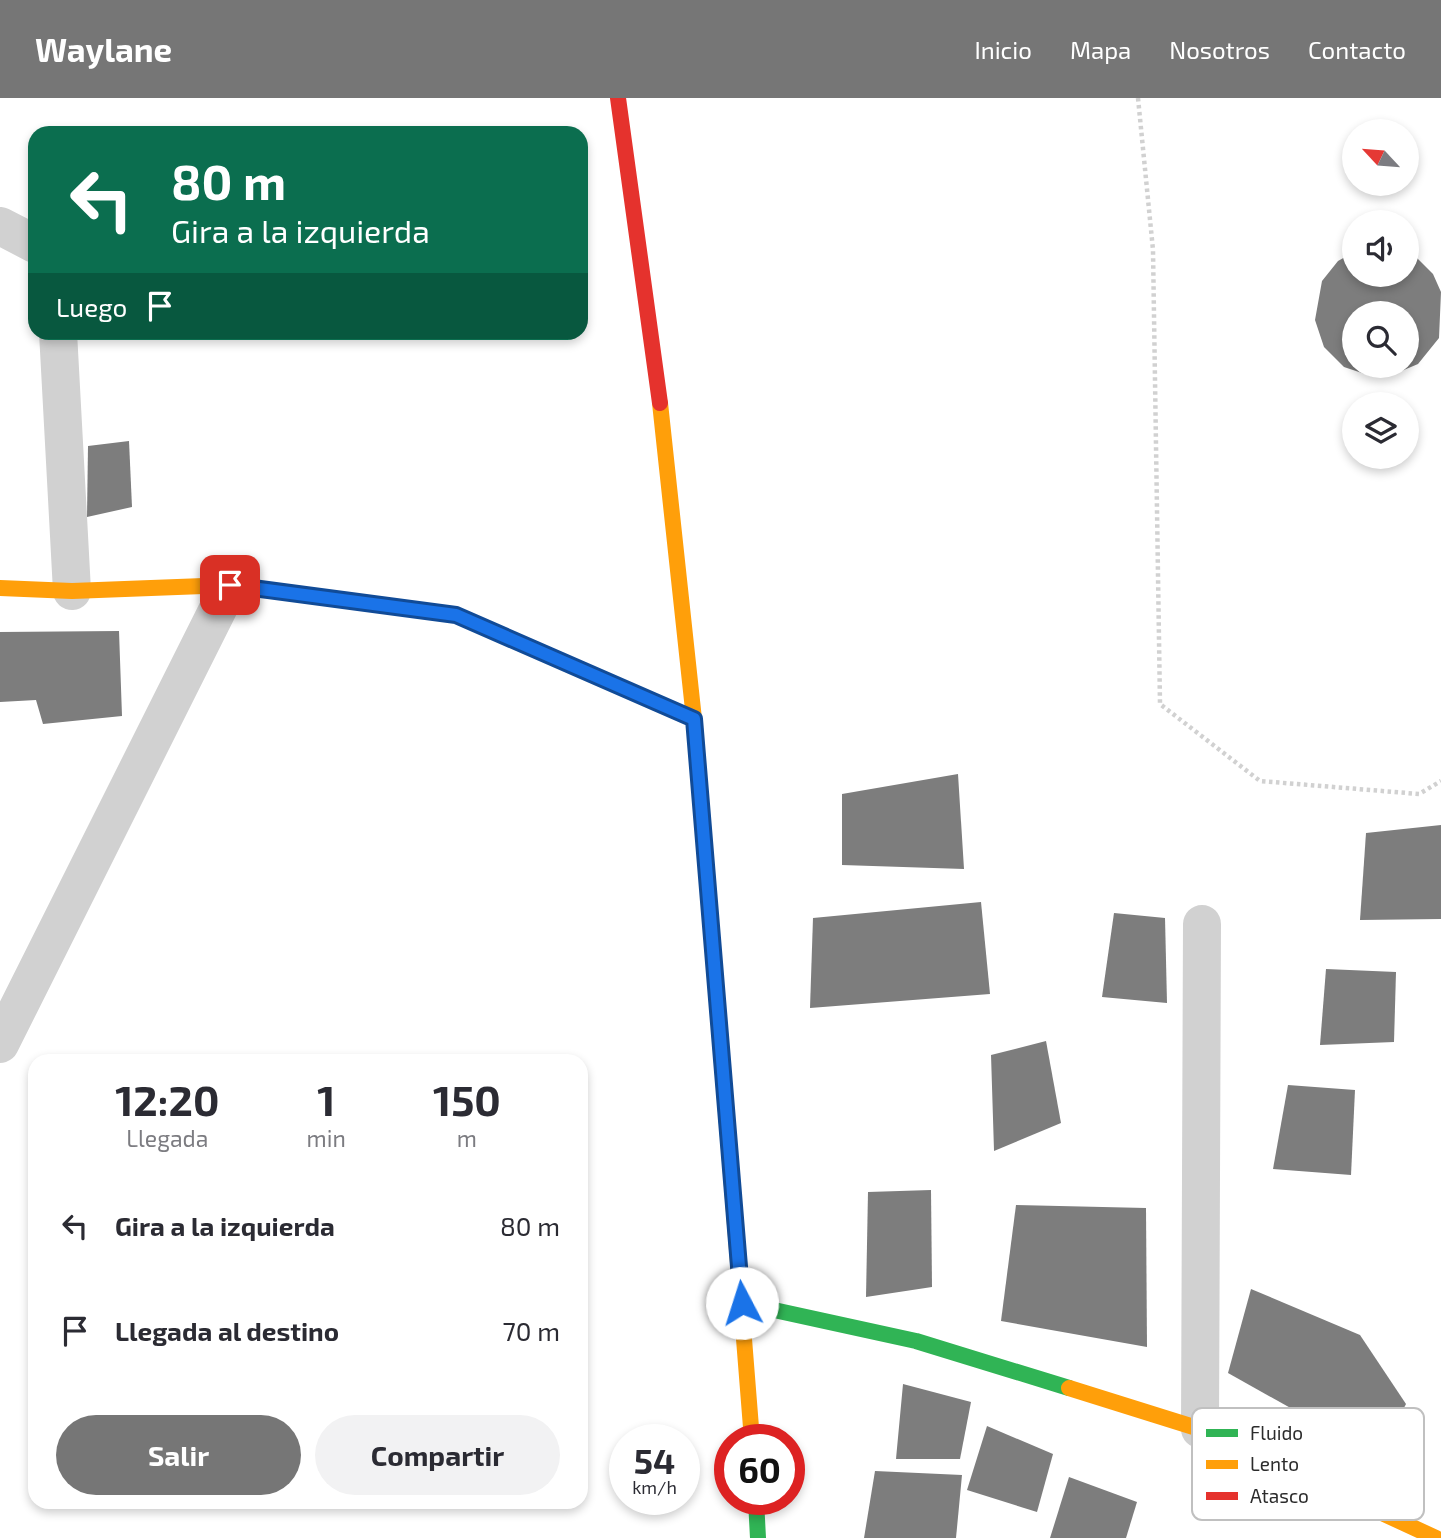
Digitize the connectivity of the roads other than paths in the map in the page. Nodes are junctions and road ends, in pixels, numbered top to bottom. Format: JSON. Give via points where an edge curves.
{"nodes":[{"id":1,"x":618,"y":98,"type":"edge"},
{"id":2,"x":0,"y":226,"type":"edge"},
{"id":3,"x":28,"y":240,"type":"edge"},
{"id":4,"x":58,"y":340,"type":"edge"},
{"id":5,"x":230,"y":585,"type":"junction"},
{"id":6,"x":0,"y":588,"type":"edge"},
{"id":7,"x":72,"y":592,"type":"junction"},
{"id":8,"x":694,"y":719,"type":"junction"},
{"id":9,"x":1202,"y":923,"type":"dead end"},
{"id":10,"x":1,"y":1041,"type":"edge"},
{"id":11,"x":742,"y":1303,"type":"junction"},
{"id":12,"x":1200,"y":1408,"type":"edge"},
{"id":13,"x":751,"y":1424,"type":"edge"},
{"id":14,"x":1192,"y":1427,"type":"edge"},
{"id":15,"x":757,"y":1515,"type":"edge"},
{"id":16,"x":1397,"y":1520,"type":"edge"},
{"id":17,"x":758,"y":1538,"type":"edge"},
{"id":18,"x":1436,"y":1538,"type":"edge"}],
"edges":[{"from":1,"to":8,"type":"street","via":[[664,430]]},
{"from":2,"to":3,"type":"street"},
{"from":4,"to":7,"type":"street"},
{"from":5,"to":7,"type":"street"},
{"from":5,"to":8,"type":"street","via":[[456,615]]},
{"from":5,"to":10,"type":"street"},
{"from":6,"to":7,"type":"street"},
{"from":8,"to":11,"type":"street"},
{"from":9,"to":12,"type":"street"},
{"from":11,"to":13,"type":"street"},
{"from":11,"to":14,"type":"street","via":[[916,1341]]},
{"from":15,"to":17,"type":"street"},
{"from":16,"to":18,"type":"street"}]}
